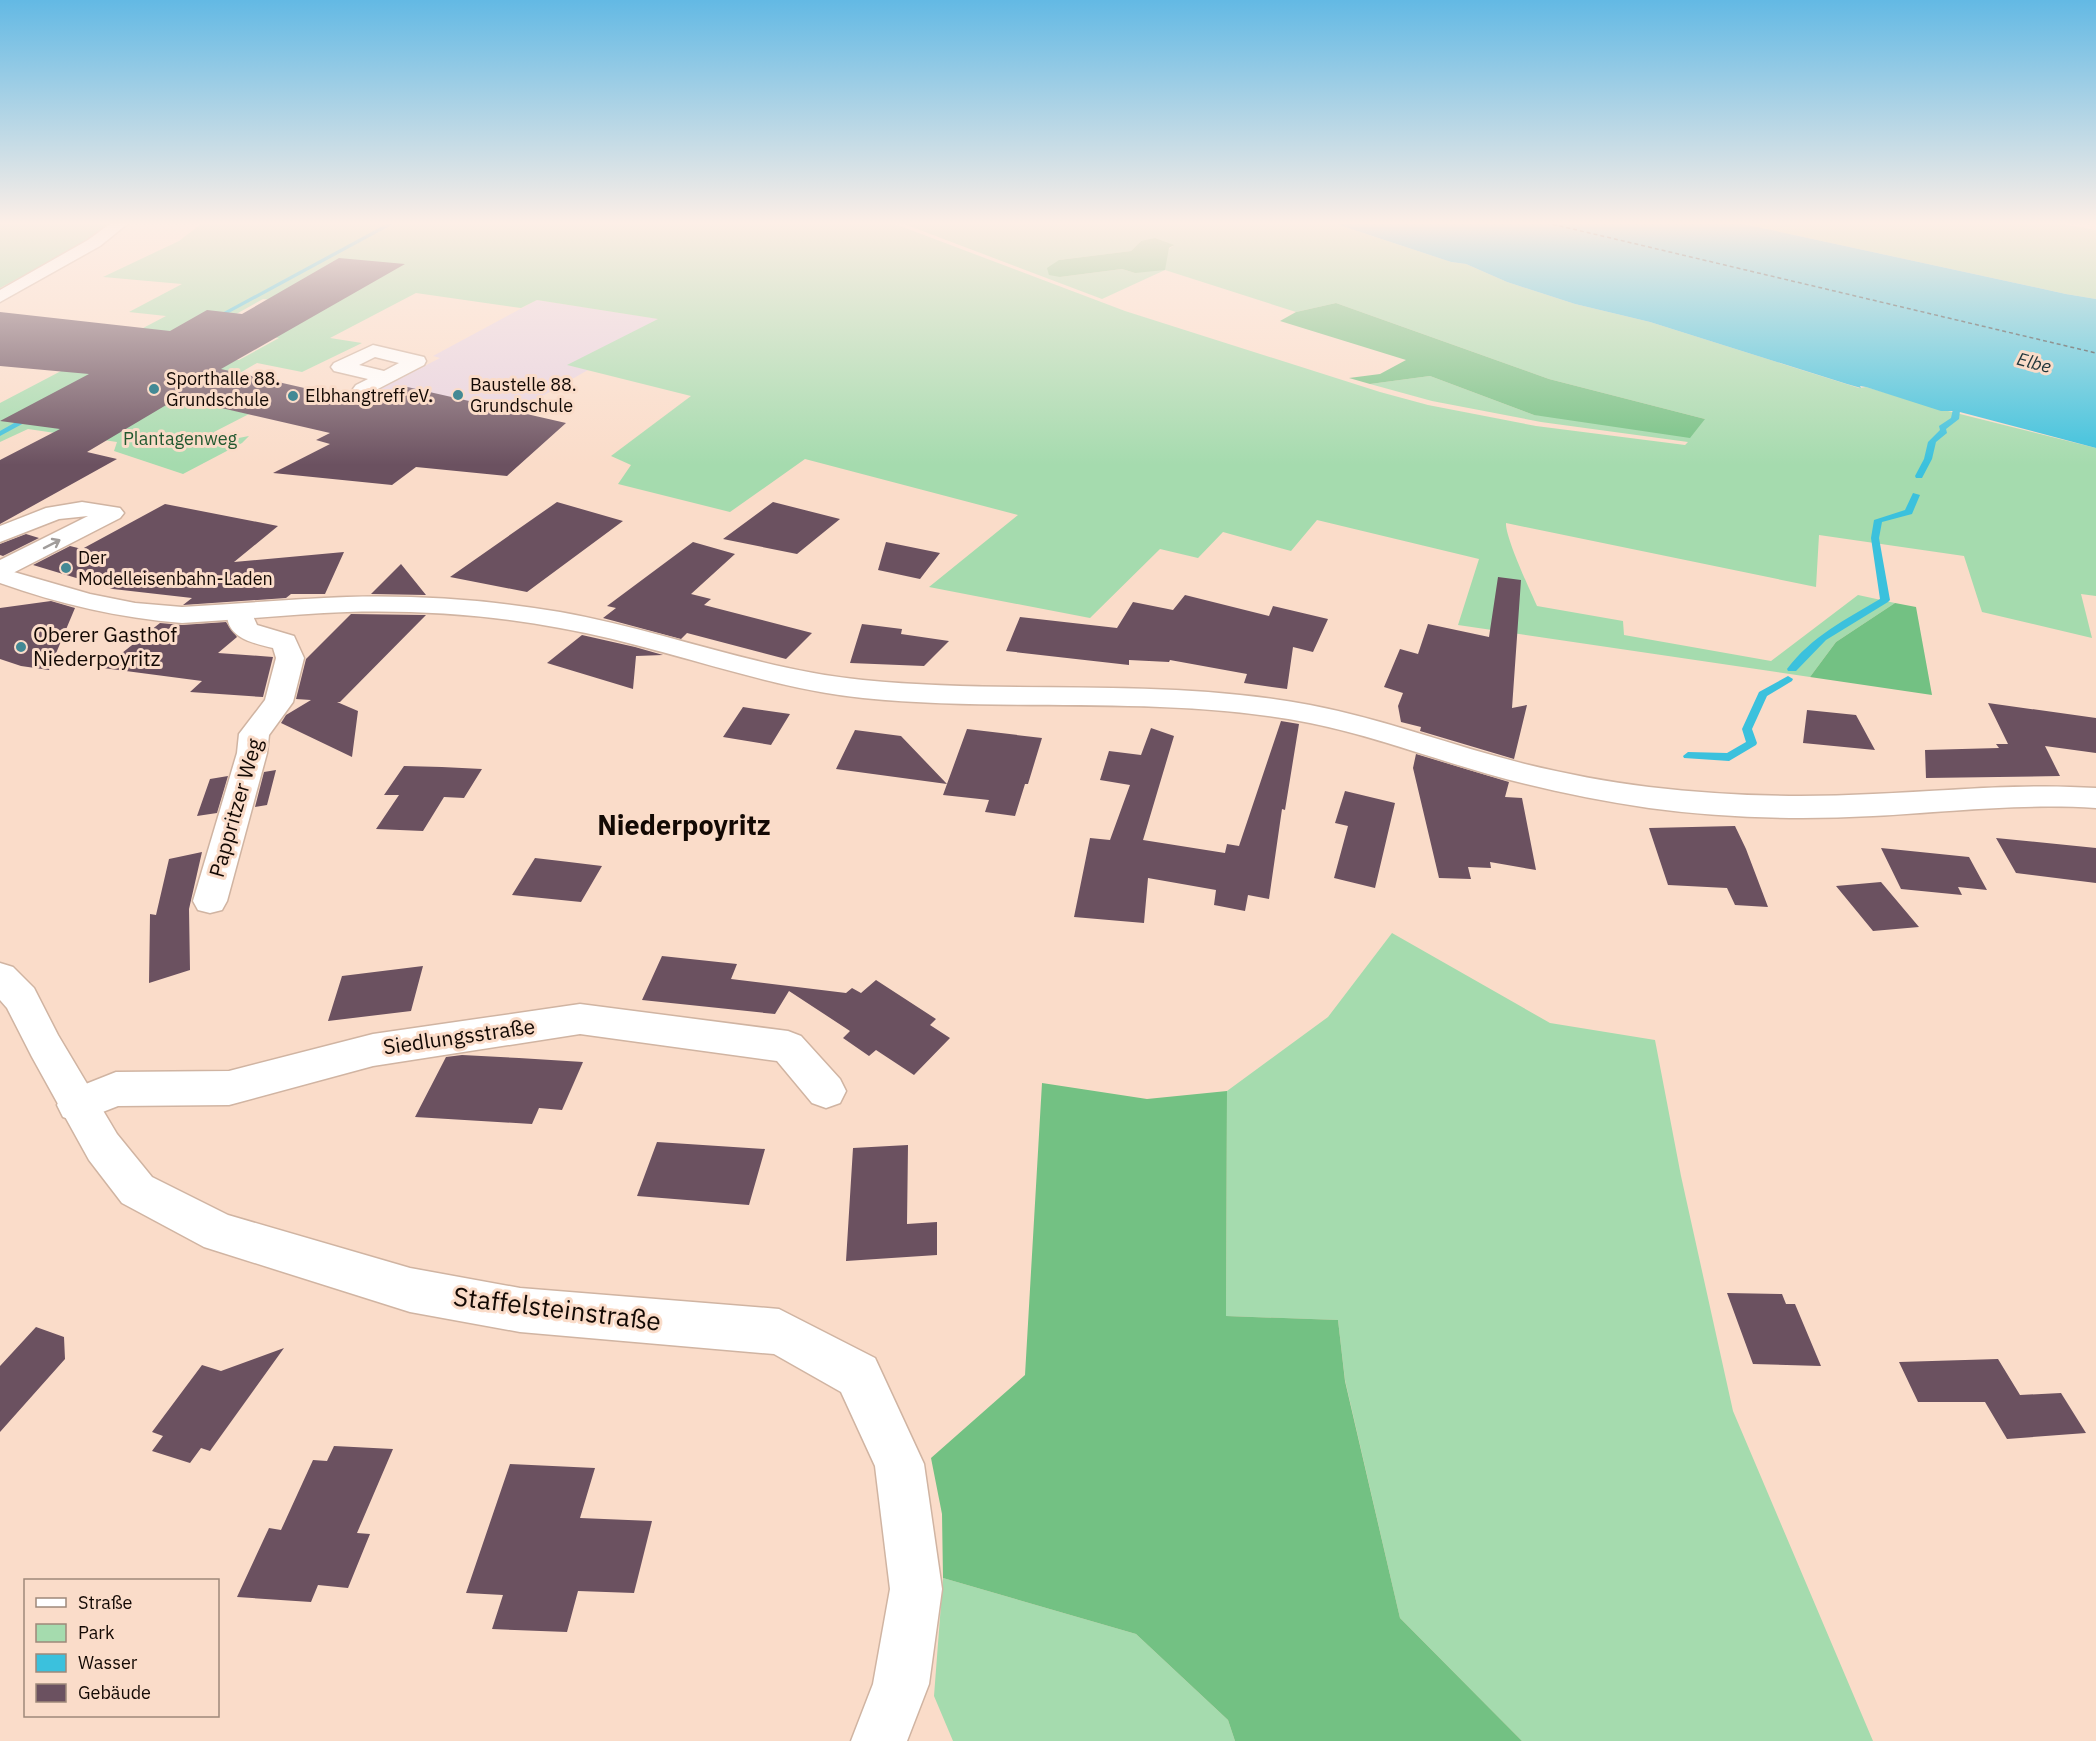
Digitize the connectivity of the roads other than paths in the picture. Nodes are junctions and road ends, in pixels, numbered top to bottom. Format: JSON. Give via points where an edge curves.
{"nodes":[{"id":1,"x":387,"y":377,"type":"dead end"},
{"id":2,"x":363,"y":389,"type":"dead end"},
{"id":3,"x":0,"y":535,"type":"edge"},
{"id":4,"x":0,"y":570,"type":"edge"},
{"id":5,"x":0,"y":575,"type":"edge"},
{"id":6,"x":240,"y":612,"type":"junction"},
{"id":7,"x":2096,"y":798,"type":"edge"},
{"id":8,"x":210,"y":900,"type":"dead end"},
{"id":9,"x":7,"y":991,"type":"edge"},
{"id":10,"x":826,"y":1091,"type":"dead end"},
{"id":11,"x":77,"y":1105,"type":"junction"},
{"id":12,"x":879,"y":1741,"type":"edge"}],
"edges":[{"from":1,"to":2,"type":"street"},
{"from":4,"to":3,"type":"street","one_way":true,"via":[[112,513],[84,508],[62,510]]},
{"from":5,"to":6,"type":"street","via":[[90,604],[127,611],[182,615]]},
{"from":6,"to":7,"type":"street","via":[[378,604],[490,610],[576,623],[773,675],[860,689],[1171,699],[1267,707],[1354,725],[1578,787],[1693,803],[1773,808],[2008,795]]},
{"from":6,"to":8,"type":"street","name":"Pappritzer Weg","via":[[242,628],[285,642],[290,658],[279,702],[254,734]]},
{"from":9,"to":11,"type":"street","name":"Staffelsteinstraße"},
{"from":10,"to":11,"type":"street","name":"Siedlungsstraße","via":[[788,1047],[580,1019],[373,1050],[229,1088],[116,1089]]},
{"from":11,"to":12,"type":"street","name":"Staffelsteinstraße","via":[[137,1190],[219,1233],[410,1290],[520,1310],[779,1332],[858,1375],[899,1464],[916,1589],[902,1684]]}]}
